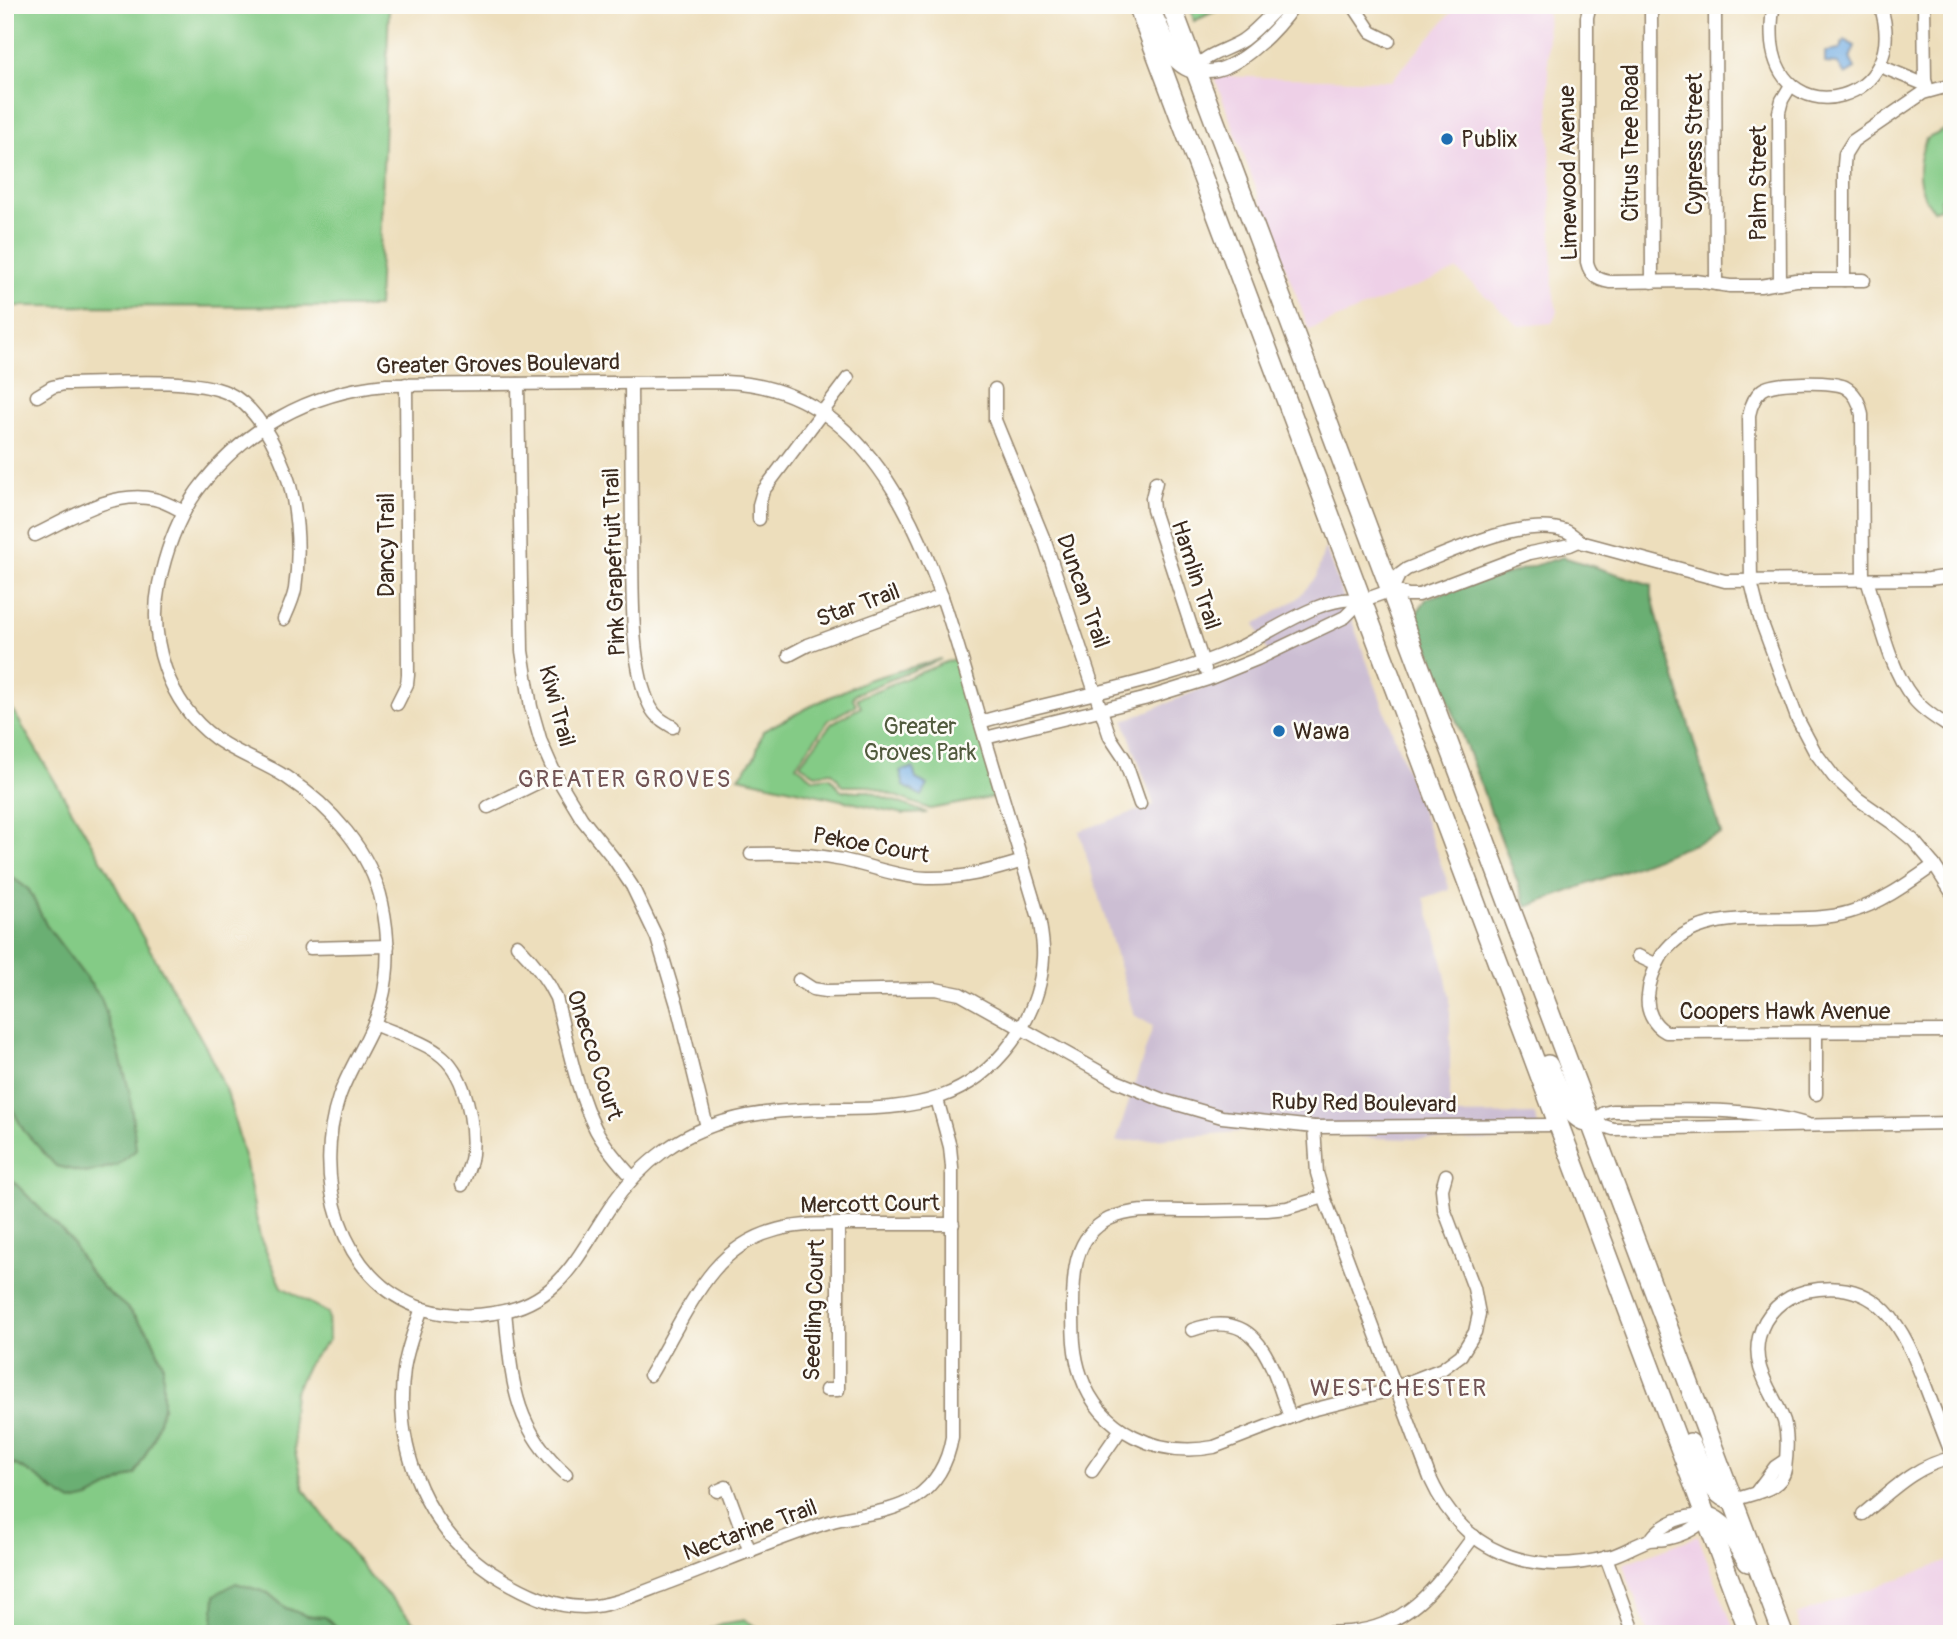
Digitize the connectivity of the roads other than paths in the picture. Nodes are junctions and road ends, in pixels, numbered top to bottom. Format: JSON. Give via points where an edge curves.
{"nodes":[{"id":1,"x":1138,"y":5,"type":"edge"},
{"id":2,"x":1149,"y":5,"type":"edge"},
{"id":3,"x":1171,"y":5,"type":"edge"},
{"id":4,"x":1280,"y":5,"type":"edge"},
{"id":5,"x":1294,"y":5,"type":"edge"},
{"id":6,"x":1353,"y":5,"type":"edge"},
{"id":7,"x":1591,"y":5,"type":"edge"},
{"id":8,"x":1651,"y":5,"type":"edge"},
{"id":9,"x":1715,"y":5,"type":"edge"},
{"id":10,"x":1774,"y":5,"type":"edge"},
{"id":11,"x":1880,"y":5,"type":"edge"},
{"id":12,"x":1924,"y":5,"type":"edge"},
{"id":13,"x":1265,"y":21,"type":"junction"},
{"id":14,"x":1276,"y":30,"type":"junction"},
{"id":15,"x":1389,"y":41,"type":"dead end"},
{"id":16,"x":1880,"y":66,"type":"junction"},
{"id":17,"x":1196,"y":69,"type":"junction"},
{"id":18,"x":1791,"y":85,"type":"junction"},
{"id":19,"x":1952,"y":85,"type":"edge"},
{"id":20,"x":1927,"y":87,"type":"junction"},
{"id":21,"x":1844,"y":280,"type":"junction"},
{"id":22,"x":1864,"y":280,"type":"dead end"},
{"id":23,"x":1652,"y":282,"type":"junction"},
{"id":24,"x":1780,"y":283,"type":"junction"},
{"id":25,"x":1716,"y":284,"type":"junction"},
{"id":26,"x":848,"y":378,"type":"dead end"},
{"id":27,"x":631,"y":383,"type":"junction"},
{"id":28,"x":406,"y":384,"type":"junction"},
{"id":29,"x":518,"y":384,"type":"junction"},
{"id":30,"x":995,"y":389,"type":"dead end"},
{"id":31,"x":37,"y":396,"type":"dead end"},
{"id":32,"x":821,"y":412,"type":"junction"},
{"id":33,"x":263,"y":426,"type":"junction"},
{"id":34,"x":1156,"y":482,"type":"dead end"},
{"id":35,"x":184,"y":512,"type":"junction"},
{"id":36,"x":759,"y":519,"type":"dead end"},
{"id":37,"x":35,"y":535,"type":"dead end"},
{"id":38,"x":1579,"y":541,"type":"junction"},
{"id":39,"x":1952,"y":576,"type":"edge"},
{"id":40,"x":1865,"y":580,"type":"junction"},
{"id":41,"x":1751,"y":582,"type":"junction"},
{"id":42,"x":1392,"y":590,"type":"junction"},
{"id":43,"x":942,"y":596,"type":"junction"},
{"id":44,"x":1361,"y":601,"type":"junction"},
{"id":45,"x":284,"y":619,"type":"dead end"},
{"id":46,"x":789,"y":655,"type":"dead end"},
{"id":47,"x":1203,"y":663,"type":"junction"},
{"id":48,"x":1208,"y":679,"type":"junction"},
{"id":49,"x":1095,"y":692,"type":"junction"},
{"id":50,"x":397,"y":704,"type":"dead end"},
{"id":51,"x":1100,"y":709,"type":"junction"},
{"id":52,"x":980,"y":722,"type":"junction"},
{"id":53,"x":673,"y":727,"type":"dead end"},
{"id":54,"x":1952,"y":729,"type":"edge"},
{"id":55,"x":985,"y":738,"type":"junction"},
{"id":56,"x":555,"y":774,"type":"junction"},
{"id":57,"x":1140,"y":804,"type":"dead end"},
{"id":58,"x":488,"y":807,"type":"dead end"},
{"id":59,"x":751,"y":854,"type":"dead end"},
{"id":60,"x":1023,"y":861,"type":"junction"},
{"id":61,"x":1934,"y":865,"type":"junction"},
{"id":62,"x":1952,"y":892,"type":"edge"},
{"id":63,"x":1477,"y":907,"type":"junction"},
{"id":64,"x":517,"y":945,"type":"dead end"},
{"id":65,"x":388,"y":946,"type":"junction"},
{"id":66,"x":310,"y":948,"type":"dead end"},
{"id":67,"x":1638,"y":956,"type":"dead end"},
{"id":68,"x":1657,"y":965,"type":"junction"},
{"id":69,"x":799,"y":980,"type":"dead end"},
{"id":70,"x":373,"y":1024,"type":"junction"},
{"id":71,"x":1021,"y":1028,"type":"junction"},
{"id":72,"x":1952,"y":1031,"type":"edge"},
{"id":73,"x":1816,"y":1032,"type":"junction"},
{"id":74,"x":1816,"y":1094,"type":"dead end"},
{"id":75,"x":937,"y":1098,"type":"junction"},
{"id":76,"x":1672,"y":1111,"type":"junction"},
{"id":77,"x":1592,"y":1122,"type":"junction"},
{"id":78,"x":1952,"y":1123,"type":"edge"},
{"id":79,"x":1805,"y":1124,"type":"junction"},
{"id":80,"x":1559,"y":1125,"type":"junction"},
{"id":81,"x":707,"y":1127,"type":"junction"},
{"id":82,"x":1314,"y":1127,"type":"junction"},
{"id":83,"x":1672,"y":1128,"type":"junction"},
{"id":84,"x":1446,"y":1175,"type":"dead end"},
{"id":85,"x":633,"y":1178,"type":"junction"},
{"id":86,"x":462,"y":1185,"type":"dead end"},
{"id":87,"x":1324,"y":1197,"type":"junction"},
{"id":88,"x":838,"y":1224,"type":"junction"},
{"id":89,"x":953,"y":1224,"type":"junction"},
{"id":90,"x":1617,"y":1281,"type":"junction"},
{"id":91,"x":422,"y":1308,"type":"junction"},
{"id":92,"x":505,"y":1311,"type":"junction"},
{"id":93,"x":1192,"y":1330,"type":"dead end"},
{"id":94,"x":650,"y":1375,"type":"dead end"},
{"id":95,"x":1396,"y":1387,"type":"junction"},
{"id":96,"x":826,"y":1390,"type":"dead end"},
{"id":97,"x":1290,"y":1417,"type":"junction"},
{"id":98,"x":1122,"y":1429,"type":"junction"},
{"id":99,"x":1952,"y":1457,"type":"edge"},
{"id":100,"x":1092,"y":1471,"type":"dead end"},
{"id":101,"x":566,"y":1474,"type":"dead end"},
{"id":102,"x":717,"y":1491,"type":"dead end"},
{"id":103,"x":1734,"y":1500,"type":"junction"},
{"id":104,"x":1863,"y":1514,"type":"dead end"},
{"id":105,"x":1706,"y":1516,"type":"junction"},
{"id":106,"x":1474,"y":1536,"type":"junction"},
{"id":107,"x":750,"y":1552,"type":"junction"},
{"id":108,"x":1606,"y":1558,"type":"junction"},
{"id":109,"x":1769,"y":1596,"type":"junction"},
{"id":110,"x":1262,"y":1634,"type":"edge"},
{"id":111,"x":1634,"y":1634,"type":"edge"},
{"id":112,"x":1750,"y":1634,"type":"edge"},
{"id":113,"x":1783,"y":1634,"type":"edge"}],
"edges":[{"from":1,"to":44,"type":"highway"},
{"from":2,"to":17,"type":"highway","via":[[1177,60]]},
{"from":3,"to":17,"type":"highway"},
{"from":4,"to":13,"type":"street"},
{"from":5,"to":14,"type":"street"},
{"from":6,"to":15,"type":"street","via":[[1371,32]]},
{"from":7,"to":23,"type":"street","name":"Limewood Avenue","via":[[1587,17],[1588,266],[1604,281]]},
{"from":8,"to":23,"type":"street","name":"Citrus Tree Road"},
{"from":9,"to":25,"type":"street","name":"Cypress Street"},
{"from":10,"to":18,"type":"street","via":[[1773,51]]},
{"from":11,"to":16,"type":"street","via":[[1885,38]]},
{"from":12,"to":20,"type":"street"},
{"from":13,"to":14,"type":"street"},
{"from":13,"to":17,"type":"street"},
{"from":14,"to":17,"type":"street","via":[[1220,69]]},
{"from":16,"to":18,"type":"street","via":[[1868,83],[1839,97],[1807,94]]},
{"from":16,"to":20,"type":"street"},
{"from":17,"to":42,"type":"highway"},
{"from":18,"to":24,"type":"street","name":"Palm Street","via":[[1779,112]]},
{"from":19,"to":20,"type":"street"},
{"from":20,"to":21,"type":"street","via":[[1847,149]]},
{"from":21,"to":22,"type":"street","name":"Limewood Avenue"},
{"from":21,"to":24,"type":"street","name":"Limewood Avenue"},
{"from":23,"to":25,"type":"street","name":"Limewood Avenue"},
{"from":24,"to":25,"type":"street","name":"Limewood Avenue"},
{"from":26,"to":32,"type":"street"},
{"from":27,"to":29,"type":"street","name":"Greater Groves Boulevard"},
{"from":27,"to":32,"type":"street","name":"Greater Groves Boulevard","via":[[745,384],[782,393]]},
{"from":27,"to":53,"type":"street","name":"Pink Grapefruit Trail","via":[[637,653],[650,707]]},
{"from":28,"to":29,"type":"street","name":"Greater Groves Boulevard"},
{"from":28,"to":33,"type":"street","name":"Greater Groves Boulevard","via":[[332,394]]},
{"from":28,"to":50,"type":"street","name":"Dancy Trail","via":[[408,675]]},
{"from":29,"to":56,"type":"street","name":"Kiwi Trail","via":[[522,651],[531,707]]},
{"from":30,"to":49,"type":"street","name":"Duncan Trail","via":[[995,420],[1045,542]]},
{"from":31,"to":33,"type":"street","via":[[64,384],[194,384],[238,399]]},
{"from":32,"to":36,"type":"street","via":[[763,491]]},
{"from":32,"to":43,"type":"street","name":"Greater Groves Boulevard","via":[[844,428],[873,460],[908,520]]},
{"from":33,"to":35,"type":"street","name":"Greater Groves Boulevard","via":[[213,471]]},
{"from":33,"to":45,"type":"street","via":[[284,468],[293,501],[295,587]]},
{"from":34,"to":47,"type":"street","name":"Hamlin Trail","via":[[1153,510]]},
{"from":35,"to":37,"type":"street","via":[[152,498],[123,499],[95,506]]},
{"from":35,"to":65,"type":"street","name":"Greater Groves Boulevard","via":[[169,545],[156,598],[159,648],[172,686],[191,715],[214,737],[287,778],[344,828],[376,880]]},
{"from":38,"to":41,"type":"street","via":[[1710,578]]},
{"from":38,"to":42,"type":"street","via":[[1530,553],[1419,595]]},
{"from":38,"to":42,"type":"street","via":[[1563,530],[1506,532],[1407,569]]},
{"from":39,"to":40,"type":"street"},
{"from":40,"to":41,"type":"street"},
{"from":40,"to":41,"type":"street","via":[[1858,400],[1833,384],[1780,384],[1762,391],[1749,415]]},
{"from":40,"to":54,"type":"street","via":[[1907,689],[1923,709]]},
{"from":41,"to":61,"type":"street","via":[[1760,618],[1815,752],[1842,785],[1898,827]]},
{"from":42,"to":44,"type":"street"},
{"from":42,"to":77,"type":"highway"},
{"from":43,"to":46,"type":"street","name":"Star Trail"},
{"from":43,"to":52,"type":"street","name":"Greater Groves Boulevard"},
{"from":44,"to":47,"type":"street","via":[[1339,600]]},
{"from":44,"to":48,"type":"street","via":[[1345,617]]},
{"from":44,"to":63,"type":"highway"},
{"from":47,"to":48,"type":"street","name":"Hamlin Trail"},
{"from":47,"to":49,"type":"street"},
{"from":48,"to":51,"type":"street"},
{"from":49,"to":51,"type":"street","name":"Duncan Trail"},
{"from":49,"to":52,"type":"street"},
{"from":51,"to":55,"type":"street"},
{"from":51,"to":57,"type":"street","name":"Duncan Trail"},
{"from":52,"to":55,"type":"street","name":"Greater Groves Boulevard"},
{"from":55,"to":60,"type":"street","name":"Greater Groves Boulevard"},
{"from":56,"to":58,"type":"street"},
{"from":56,"to":81,"type":"street","name":"Kiwi Trail","via":[[632,886],[653,929]]},
{"from":59,"to":60,"type":"street","name":"Pekoe Court","via":[[822,856],[929,878],[974,875]]},
{"from":60,"to":71,"type":"street","name":"Greater Groves Boulevard","via":[[1039,918],[1043,957],[1041,978]]},
{"from":61,"to":62,"type":"street"},
{"from":61,"to":68,"type":"street","name":"Coopers Hawk Avenue","via":[[1884,898],[1843,914],[1706,924],[1676,941]]},
{"from":63,"to":77,"type":"highway","via":[[1493,921],[1545,1059],[1571,1110],[1580,1121]]},
{"from":63,"to":80,"type":"highway"},
{"from":64,"to":85,"type":"street","name":"Onecco Court","via":[[550,984],[595,1128]]},
{"from":65,"to":66,"type":"street"},
{"from":65,"to":70,"type":"street","name":"Greater Groves Boulevard","via":[[382,998]]},
{"from":67,"to":68,"type":"street"},
{"from":68,"to":73,"type":"street","name":"Coopers Hawk Avenue","via":[[1648,1004],[1655,1023],[1666,1032]]},
{"from":69,"to":71,"type":"street","name":"Ruby Red Boulevard","via":[[826,992],[951,992]]},
{"from":70,"to":86,"type":"street","via":[[433,1050],[457,1074],[472,1145]]},
{"from":70,"to":91,"type":"street","name":"Greater Groves Boulevard","via":[[332,1123],[331,1188],[339,1223],[354,1254],[377,1282]]},
{"from":71,"to":75,"type":"street","name":"Greater Groves Boulevard","via":[[987,1069]]},
{"from":71,"to":82,"type":"street","name":"Ruby Red Boulevard","via":[[1116,1081],[1163,1100],[1222,1117]]},
{"from":72,"to":73,"type":"street","name":"Coopers Hawk Avenue"},
{"from":73,"to":74,"type":"street"},
{"from":75,"to":81,"type":"street","name":"Greater Groves Boulevard","via":[[894,1107],[768,1111]]},
{"from":75,"to":89,"type":"street","name":"Nectarine Trail","via":[[950,1147]]},
{"from":76,"to":77,"type":"street","via":[[1612,1111]]},
{"from":76,"to":79,"type":"street","via":[[1752,1112]]},
{"from":76,"to":83,"type":"street"},
{"from":77,"to":83,"type":"street","via":[[1608,1129]]},
{"from":77,"to":103,"type":"highway"},
{"from":78,"to":79,"type":"street"},
{"from":79,"to":83,"type":"street"},
{"from":80,"to":82,"type":"street","name":"Ruby Red Boulevard"},
{"from":80,"to":90,"type":"highway"},
{"from":81,"to":85,"type":"street","name":"Greater Groves Boulevard","via":[[670,1146]]},
{"from":82,"to":87,"type":"street","via":[[1317,1173]]},
{"from":84,"to":95,"type":"street","via":[[1444,1209],[1478,1300],[1478,1323],[1453,1363]]},
{"from":85,"to":92,"type":"street","name":"Greater Groves Boulevard","via":[[571,1270],[544,1295]]},
{"from":87,"to":95,"type":"street"},
{"from":87,"to":98,"type":"street","via":[[1267,1210],[1141,1211],[1109,1219],[1094,1230],[1081,1247],[1073,1272],[1075,1353],[1091,1398]]},
{"from":88,"to":89,"type":"street","name":"Mercott Court"},
{"from":88,"to":94,"type":"street","name":"Mercott Court","via":[[786,1226],[739,1247],[708,1279]]},
{"from":88,"to":96,"type":"street","name":"Seedling Court","via":[[838,1390]]},
{"from":89,"to":107,"type":"street","name":"Nectarine Trail","via":[[953,1437],[941,1471],[908,1502],[828,1523]]},
{"from":90,"to":103,"type":"highway","via":[[1636,1302],[1688,1439],[1714,1489],[1721,1497]]},
{"from":90,"to":105,"type":"highway"},
{"from":91,"to":92,"type":"street","name":"Greater Groves Boulevard","via":[[467,1315]]},
{"from":91,"to":107,"type":"street","name":"Nectarine Trail","via":[[402,1385],[408,1453],[429,1505],[448,1534],[475,1561],[537,1597],[584,1607],[624,1599]]},
{"from":92,"to":101,"type":"street","via":[[512,1377],[522,1415],[540,1449]]},
{"from":93,"to":97,"type":"street","via":[[1221,1324],[1252,1336],[1267,1356]]},
{"from":95,"to":97,"type":"street"},
{"from":95,"to":106,"type":"street","via":[[1433,1486],[1451,1515]]},
{"from":97,"to":98,"type":"street","via":[[1200,1450],[1165,1448]]},
{"from":98,"to":100,"type":"street"},
{"from":99,"to":103,"type":"street","via":[[1897,1322],[1855,1293],[1829,1289],[1801,1293],[1784,1300],[1768,1317],[1758,1339],[1760,1371],[1786,1430],[1784,1472],[1774,1487]]},
{"from":99,"to":104,"type":"street","via":[[1914,1473]]},
{"from":102,"to":107,"type":"street","via":[[726,1487]]},
{"from":103,"to":109,"type":"highway"},
{"from":105,"to":108,"type":"street","via":[[1691,1530],[1651,1539]]},
{"from":105,"to":109,"type":"highway","via":[[1726,1528]]},
{"from":105,"to":112,"type":"highway"},
{"from":106,"to":108,"type":"street","via":[[1499,1552],[1531,1562],[1569,1564]]},
{"from":106,"to":110,"type":"street","via":[[1430,1594],[1393,1620],[1351,1632]]},
{"from":108,"to":111,"type":"street"},
{"from":109,"to":113,"type":"highway"}]}
